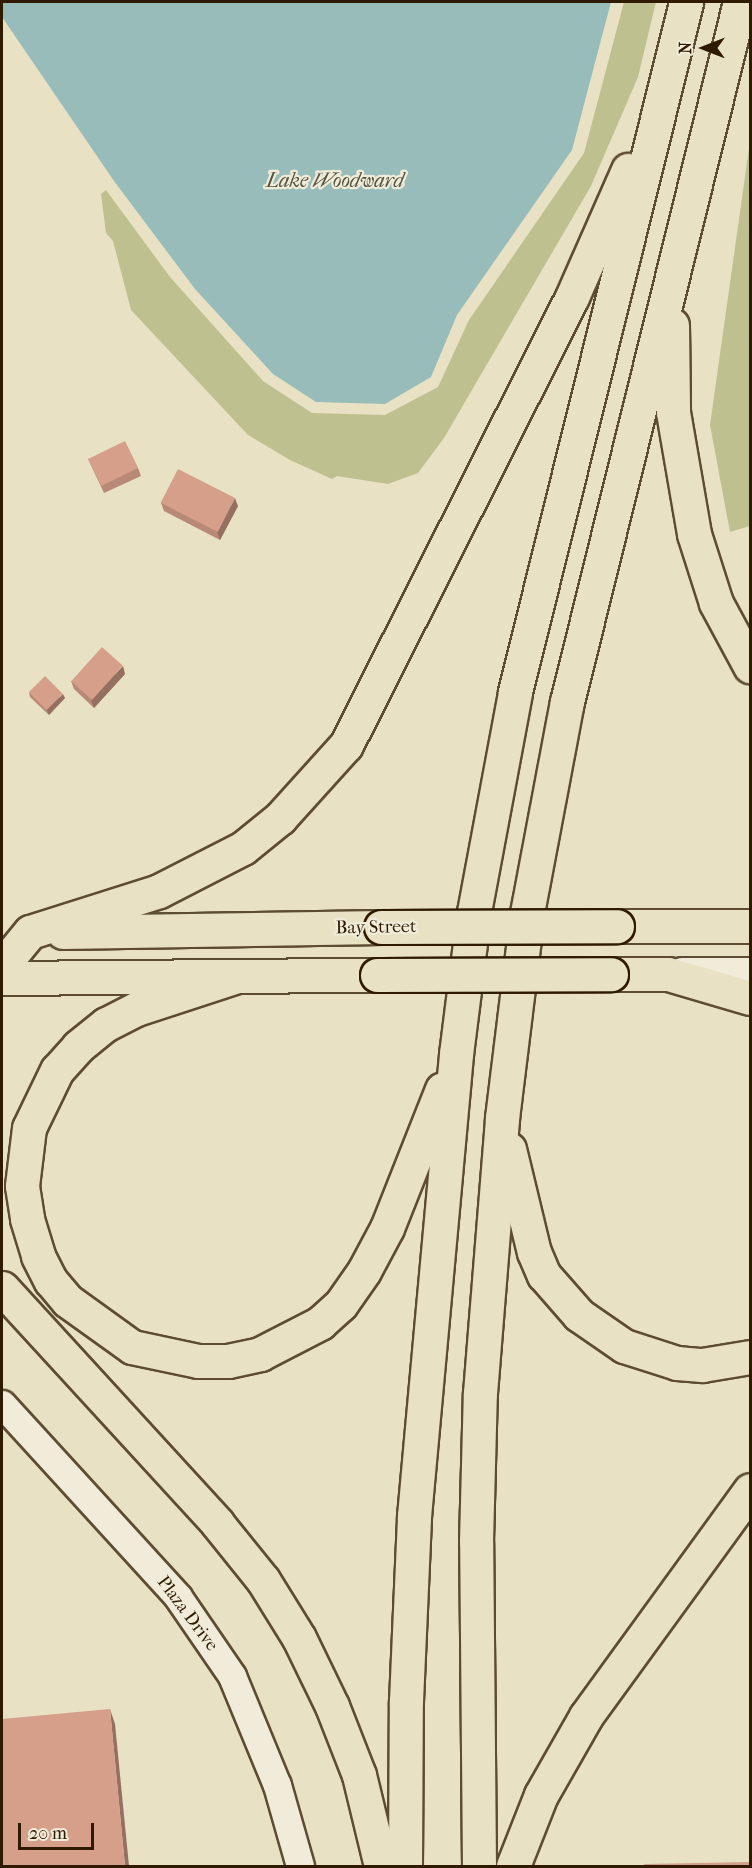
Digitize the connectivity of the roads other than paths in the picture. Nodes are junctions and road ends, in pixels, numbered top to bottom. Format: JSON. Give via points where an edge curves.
{"nodes":[{"id":1,"x":686,"y":2,"type":"edge"},
{"id":2,"x":740,"y":2,"type":"edge"},
{"id":3,"x":663,"y":92,"type":"junction"},
{"id":4,"x":671,"y":280,"type":"junction"},
{"id":5,"x":750,"y":666,"type":"edge"},
{"id":6,"x":750,"y":926,"type":"edge"},
{"id":7,"x":16,"y":932,"type":"edge"},
{"id":8,"x":2,"y":966,"type":"edge"},
{"id":9,"x":668,"y":974,"type":"junction"},
{"id":10,"x":750,"y":974,"type":"edge"},
{"id":11,"x":234,"y":977,"type":"junction"},
{"id":12,"x":2,"y":978,"type":"edge"},
{"id":13,"x":750,"y":998,"type":"edge"},
{"id":14,"x":456,"y":1054,"type":"junction"},
{"id":15,"x":502,"y":1118,"type":"junction"},
{"id":16,"x":2,"y":1288,"type":"edge"},
{"id":17,"x":750,"y":1357,"type":"edge"},
{"id":18,"x":2,"y":1404,"type":"edge"},
{"id":19,"x":750,"y":1490,"type":"edge"},
{"id":20,"x":300,"y":1866,"type":"edge"},
{"id":21,"x":381,"y":1866,"type":"edge"},
{"id":22,"x":405,"y":1866,"type":"edge"},
{"id":23,"x":479,"y":1866,"type":"edge"},
{"id":24,"x":513,"y":1866,"type":"edge"}],
"edges":[{"from":1,"to":3,"type":"main road"},
{"from":2,"to":4,"type":"main road"},
{"from":3,"to":7,"type":"main road","via":[[572,297],[346,746],[280,818],[243,848],[159,891]]},
{"from":3,"to":14,"type":"main road","via":[[515,692],[474,912]]},
{"from":4,"to":5,"type":"main road","via":[[673,412],[681,473],[716,603]]},
{"from":4,"to":15,"type":"main road","via":[[545,803]]},
{"from":6,"to":7,"type":"main road","name":"Bay Street","bridge":true},
{"from":7,"to":8,"type":"main road"},
{"from":9,"to":10,"type":"main road"},
{"from":9,"to":11,"type":"main road","bridge":true},
{"from":9,"to":13,"type":"main road"},
{"from":11,"to":12,"type":"main road"},
{"from":11,"to":14,"type":"main road","via":[[136,1009],[106,1024],[57,1070],[29,1128],[22,1186],[38,1256],[51,1281],[68,1301],[132,1347],[198,1361],[228,1361],[260,1354],[320,1323],[341,1304],[387,1228]]},
{"from":14,"to":22,"type":"main road","via":[[414,1516],[406,1701]]},
{"from":15,"to":17,"type":"main road","via":[[534,1252],[551,1284],[579,1315],[624,1346],[668,1361],[702,1365]]},
{"from":15,"to":23,"type":"main road","via":[[480,1393],[476,1541]]},
{"from":16,"to":21,"type":"main road","via":[[218,1523],[264,1580],[299,1638],[332,1706],[359,1775]]},
{"from":18,"to":20,"type":"street","name":"Plaza Drive","via":[[178,1597],[226,1667],[257,1729]]},
{"from":19,"to":24,"type":"main road","via":[[586,1716],[541,1795]]}]}
